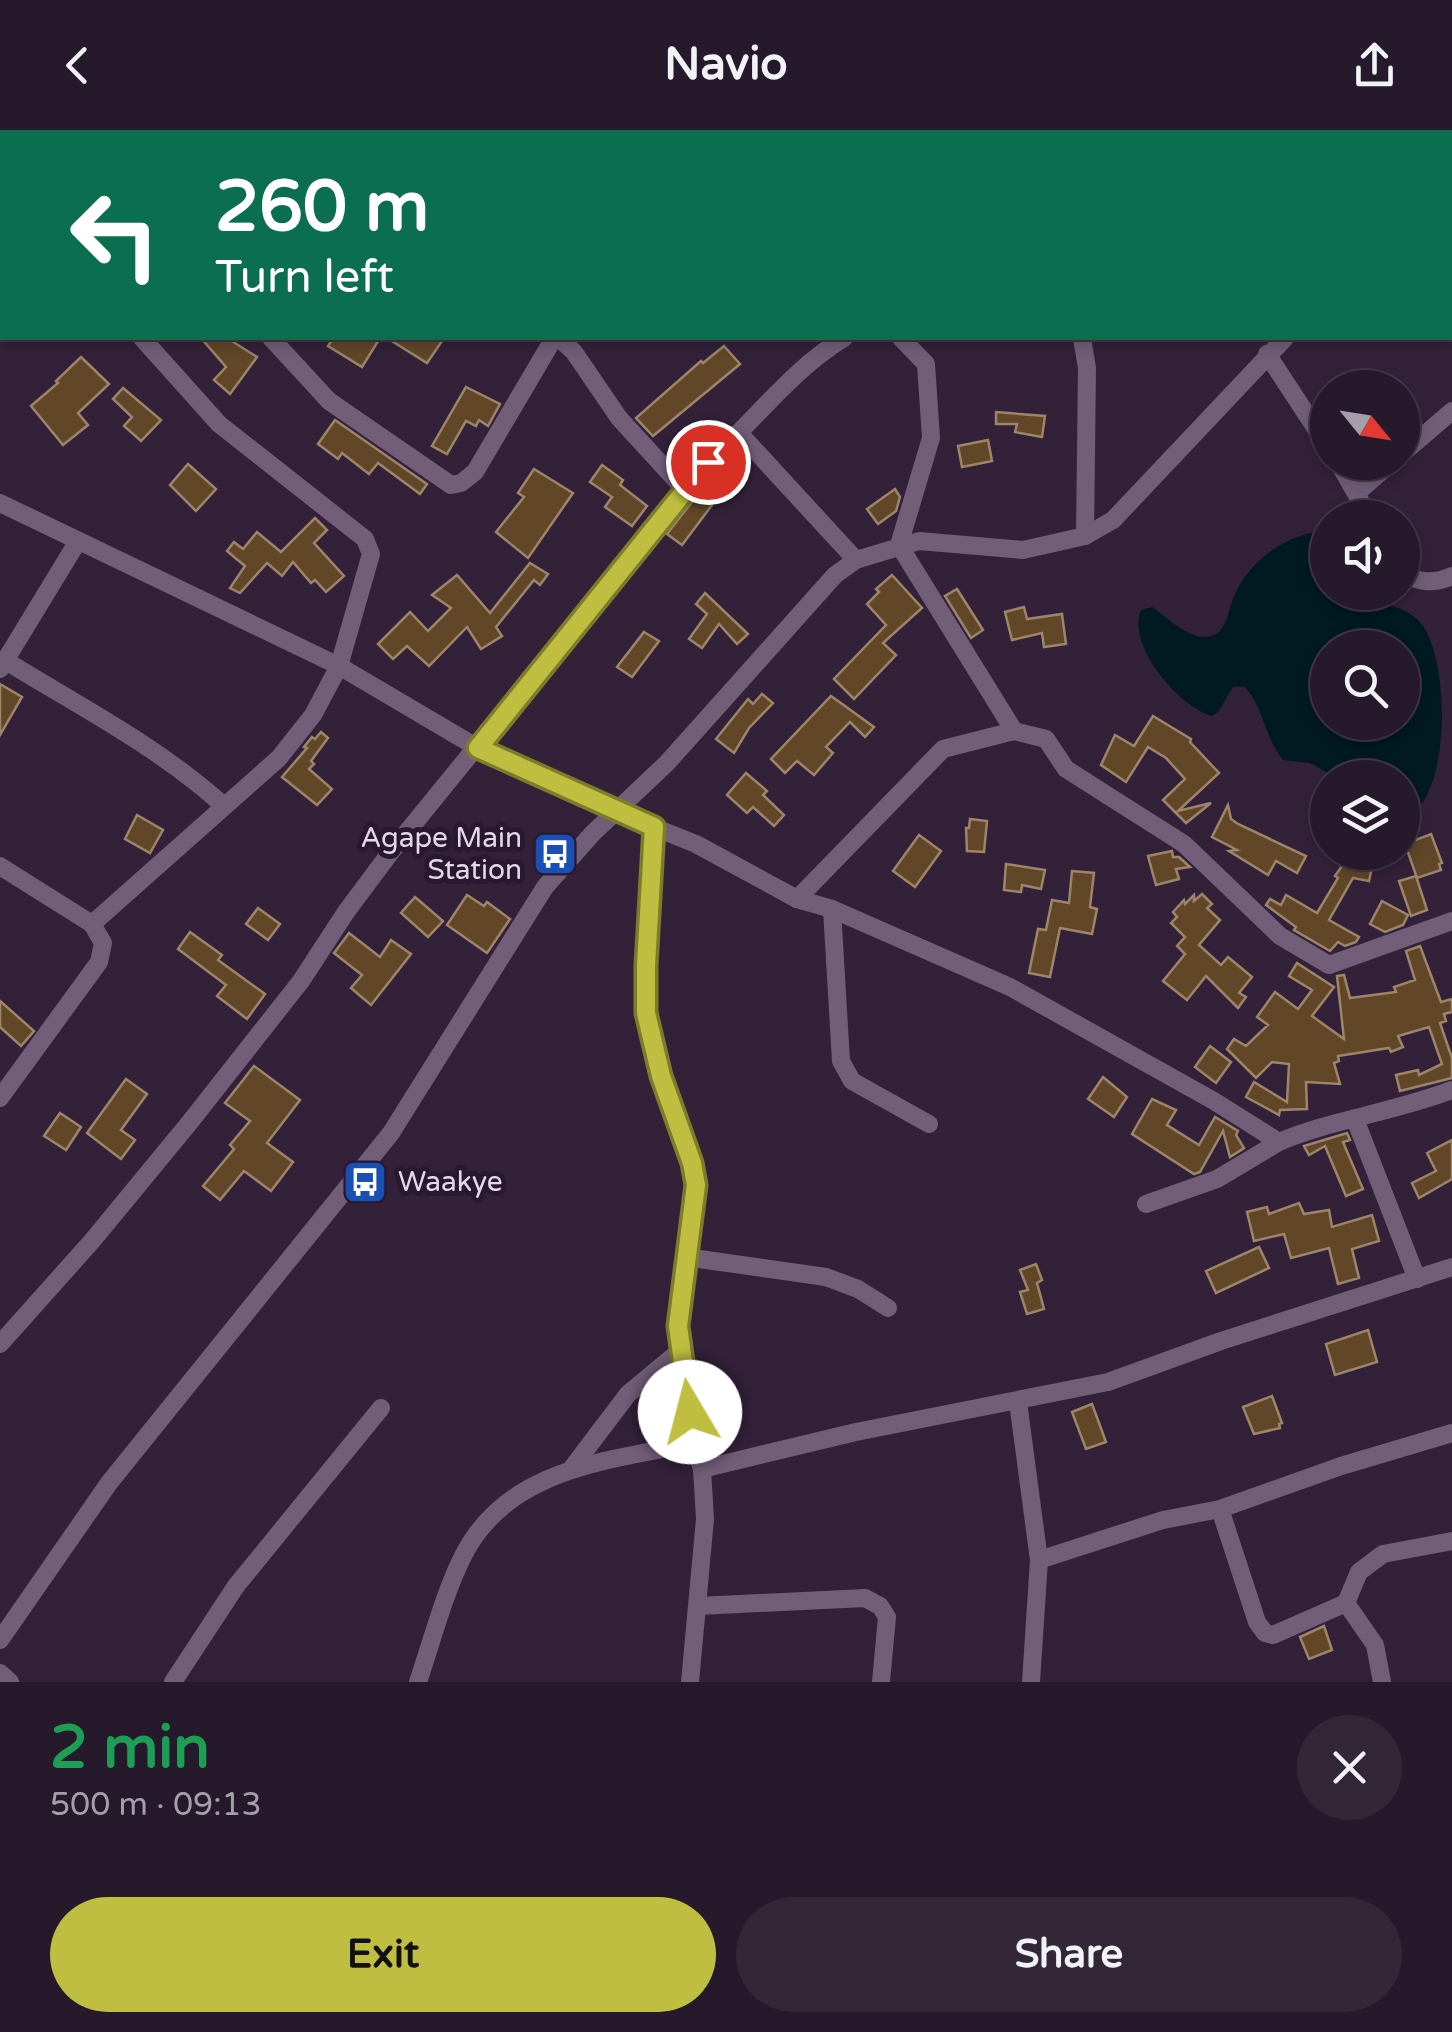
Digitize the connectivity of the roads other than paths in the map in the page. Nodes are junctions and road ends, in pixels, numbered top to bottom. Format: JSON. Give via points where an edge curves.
{"nodes":[{"id":1,"x":144,"y":340,"type":"edge"},
{"id":2,"x":273,"y":340,"type":"edge"},
{"id":3,"x":556,"y":340,"type":"edge"},
{"id":4,"x":559,"y":340,"type":"edge"},
{"id":5,"x":841,"y":340,"type":"edge"},
{"id":6,"x":903,"y":340,"type":"edge"},
{"id":7,"x":1082,"y":340,"type":"edge"},
{"id":8,"x":1283,"y":340,"type":"edge"},
{"id":9,"x":1267,"y":354,"type":"junction"},
{"id":10,"x":1452,"y":411,"type":"edge"},
{"id":11,"x":1310,"y":419,"type":"edge"},
{"id":12,"x":740,"y":434,"type":"junction"},
{"id":13,"x":1420,"y":439,"type":"edge"},
{"id":14,"x":1350,"y":480,"type":"edge"},
{"id":15,"x":1372,"y":480,"type":"edge"},
{"id":16,"x":685,"y":490,"type":"junction"},
{"id":17,"x":1358,"y":492,"type":"junction"},
{"id":18,"x":1362,"y":500,"type":"edge"},
{"id":19,"x":0,"y":503,"type":"edge"},
{"id":20,"x":1086,"y":536,"type":"junction"},
{"id":21,"x":78,"y":541,"type":"junction"},
{"id":22,"x":899,"y":546,"type":"junction"},
{"id":23,"x":856,"y":560,"type":"junction"},
{"id":24,"x":1452,"y":576,"type":"edge"},
{"id":25,"x":1420,"y":581,"type":"edge"},
{"id":26,"x":3,"y":665,"type":"edge"},
{"id":27,"x":339,"y":666,"type":"junction"},
{"id":28,"x":1014,"y":732,"type":"junction"},
{"id":29,"x":478,"y":748,"type":"junction"},
{"id":30,"x":224,"y":806,"type":"junction"},
{"id":31,"x":616,"y":812,"type":"junction"},
{"id":32,"x":654,"y":827,"type":"junction"},
{"id":33,"x":2,"y":871,"type":"edge"},
{"id":34,"x":797,"y":899,"type":"junction"},
{"id":35,"x":832,"y":910,"type":"junction"},
{"id":36,"x":1452,"y":921,"type":"edge"},
{"id":37,"x":92,"y":924,"type":"junction"},
{"id":38,"x":1452,"y":1090,"type":"edge"},
{"id":39,"x":0,"y":1098,"type":"edge"},
{"id":40,"x":1355,"y":1119,"type":"junction"},
{"id":41,"x":929,"y":1124,"type":"dead end"},
{"id":42,"x":1279,"y":1142,"type":"junction"},
{"id":43,"x":1146,"y":1204,"type":"dead end"},
{"id":44,"x":685,"y":1257,"type":"junction"},
{"id":45,"x":1452,"y":1266,"type":"edge"},
{"id":46,"x":1417,"y":1279,"type":"junction"},
{"id":47,"x":888,"y":1308,"type":"dead end"},
{"id":48,"x":0,"y":1344,"type":"edge"},
{"id":49,"x":681,"y":1350,"type":"junction"},
{"id":50,"x":1018,"y":1402,"type":"junction"},
{"id":51,"x":381,"y":1408,"type":"dead end"},
{"id":52,"x":1452,"y":1433,"type":"edge"},
{"id":53,"x":694,"y":1444,"type":"junction"},
{"id":54,"x":572,"y":1468,"type":"junction"},
{"id":55,"x":702,"y":1469,"type":"junction"},
{"id":56,"x":1220,"y":1508,"type":"junction"},
{"id":57,"x":1452,"y":1541,"type":"edge"},
{"id":58,"x":1039,"y":1560,"type":"junction"},
{"id":59,"x":1346,"y":1603,"type":"junction"},
{"id":60,"x":698,"y":1606,"type":"junction"},
{"id":61,"x":0,"y":1640,"type":"edge"},
{"id":62,"x":0,"y":1673,"type":"edge"},
{"id":63,"x":10,"y":1682,"type":"edge"},
{"id":64,"x":172,"y":1682,"type":"edge"},
{"id":65,"x":418,"y":1682,"type":"edge"},
{"id":66,"x":690,"y":1682,"type":"edge"},
{"id":67,"x":881,"y":1682,"type":"edge"},
{"id":68,"x":1032,"y":1682,"type":"edge"},
{"id":69,"x":1382,"y":1682,"type":"edge"}],
"edges":[{"from":1,"to":27,"type":"street","via":[[218,424],[369,545],[366,578]]},
{"from":2,"to":3,"type":"street","via":[[329,401],[451,484],[475,472]]},
{"from":4,"to":16,"type":"street"},
{"from":5,"to":12,"type":"street","via":[[817,354]]},
{"from":6,"to":22,"type":"street","via":[[926,364],[931,438]]},
{"from":7,"to":20,"type":"street","via":[[1088,368]]},
{"from":8,"to":9,"type":"street"},
{"from":9,"to":11,"type":"street"},
{"from":9,"to":20,"type":"street","via":[[1114,520]]},
{"from":10,"to":13,"type":"street"},
{"from":12,"to":16,"type":"street"},
{"from":12,"to":23,"type":"street"},
{"from":14,"to":17,"type":"street"},
{"from":15,"to":17,"type":"street"},
{"from":16,"to":29,"type":"street"},
{"from":17,"to":18,"type":"street"},
{"from":19,"to":21,"type":"street"},
{"from":20,"to":22,"type":"street","via":[[1023,550],[918,541]]},
{"from":21,"to":26,"type":"street"},
{"from":21,"to":27,"type":"street"},
{"from":22,"to":23,"type":"street"},
{"from":22,"to":28,"type":"street"},
{"from":23,"to":31,"type":"street"},
{"from":24,"to":25,"type":"street"},
{"from":26,"to":30,"type":"street","via":[[149,750]]},
{"from":27,"to":29,"type":"street"},
{"from":27,"to":30,"type":"street","via":[[279,758]]},
{"from":28,"to":34,"type":"street","via":[[942,748]]},
{"from":28,"to":36,"type":"street","via":[[1046,739],[1066,769],[1184,844],[1280,936],[1329,965]]},
{"from":29,"to":31,"type":"street"},
{"from":29,"to":48,"type":"street","via":[[390,853],[190,1122]]},
{"from":30,"to":37,"type":"street"},
{"from":31,"to":32,"type":"street"},
{"from":31,"to":61,"type":"street","via":[[545,888],[391,1132],[108,1482]]},
{"from":32,"to":34,"type":"street"},
{"from":32,"to":44,"type":"street","via":[[646,1013],[696,1185]]},
{"from":33,"to":37,"type":"street"},
{"from":34,"to":35,"type":"street"},
{"from":35,"to":41,"type":"street","via":[[840,1061],[852,1081]]},
{"from":35,"to":42,"type":"street","via":[[1010,986]]},
{"from":37,"to":39,"type":"street","via":[[103,944],[99,962]]},
{"from":38,"to":40,"type":"street"},
{"from":40,"to":42,"type":"street"},
{"from":40,"to":46,"type":"street"},
{"from":42,"to":43,"type":"street","via":[[1217,1179]]},
{"from":44,"to":47,"type":"street","via":[[826,1277]]},
{"from":44,"to":49,"type":"street"},
{"from":45,"to":46,"type":"street"},
{"from":46,"to":50,"type":"street","via":[[1108,1382]]},
{"from":49,"to":53,"type":"street"},
{"from":49,"to":54,"type":"street","via":[[628,1394]]},
{"from":50,"to":55,"type":"street"},
{"from":50,"to":58,"type":"street"},
{"from":51,"to":64,"type":"street","via":[[236,1586]]},
{"from":52,"to":56,"type":"street"},
{"from":53,"to":54,"type":"street"},
{"from":53,"to":55,"type":"street"},
{"from":54,"to":65,"type":"street","via":[[537,1481],[483,1524],[462,1558]]},
{"from":55,"to":60,"type":"street"},
{"from":56,"to":58,"type":"street"},
{"from":56,"to":59,"type":"street","via":[[1265,1633]]},
{"from":57,"to":59,"type":"street","via":[[1383,1554],[1359,1572]]},
{"from":58,"to":68,"type":"street"},
{"from":59,"to":69,"type":"street","via":[[1375,1645]]},
{"from":60,"to":66,"type":"street"},
{"from":60,"to":67,"type":"street","via":[[865,1598],[887,1617]]},
{"from":62,"to":63,"type":"street"}]}
